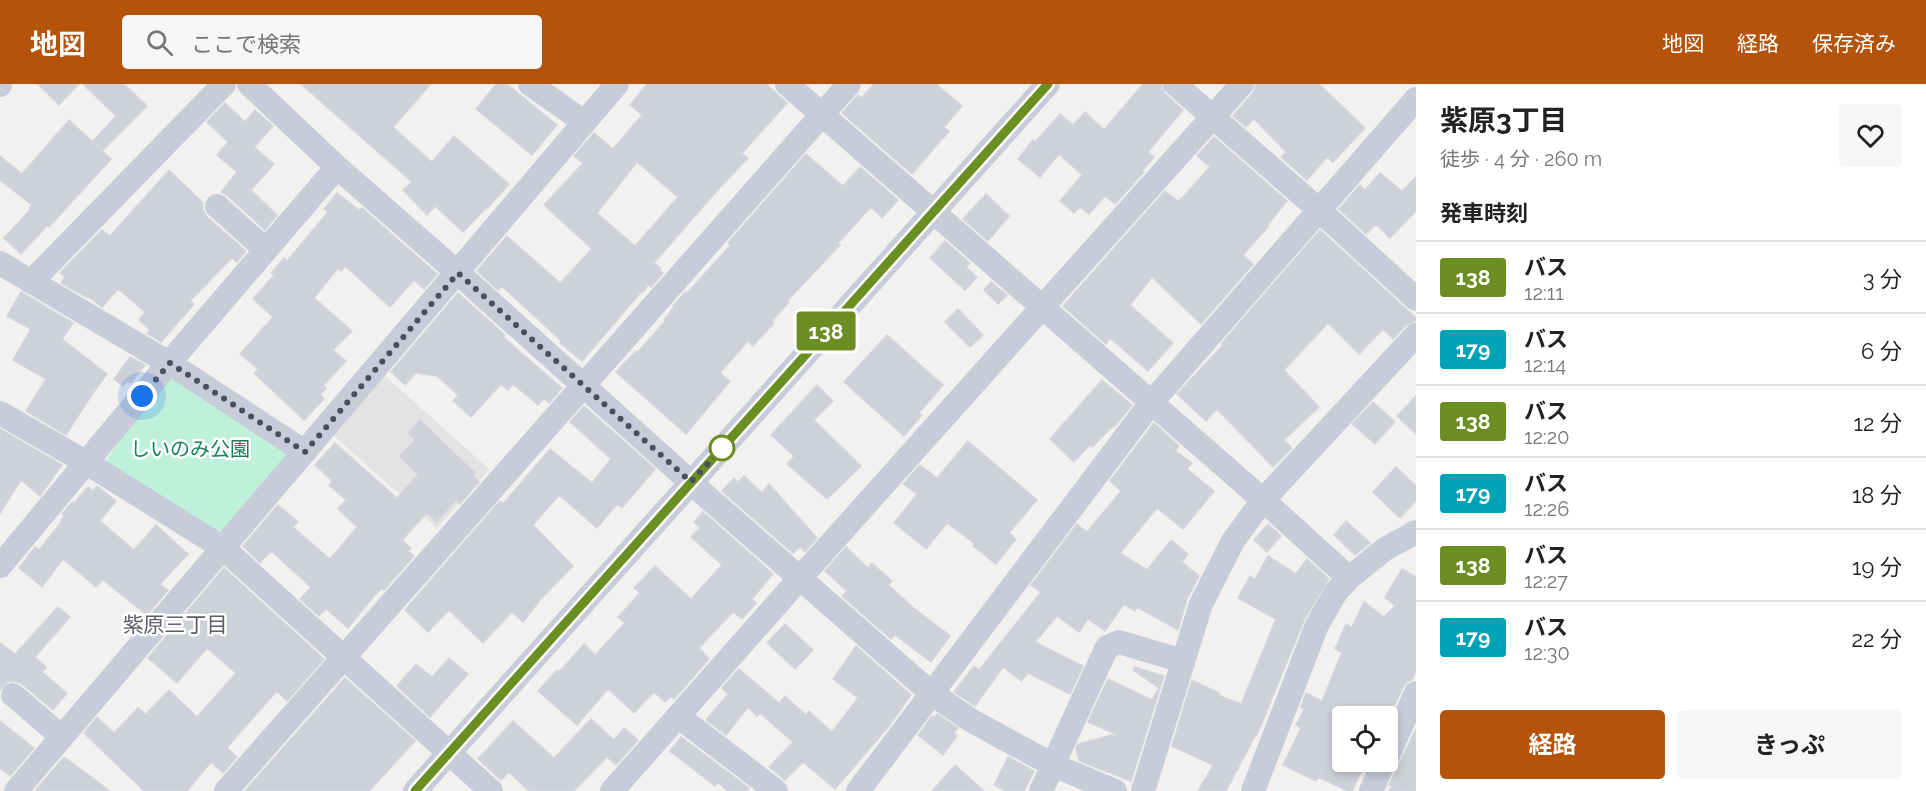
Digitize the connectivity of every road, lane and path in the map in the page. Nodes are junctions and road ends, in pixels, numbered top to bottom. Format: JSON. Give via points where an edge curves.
{"nodes":[{"id":1,"x":224,"y":84,"type":"edge"},
{"id":2,"x":249,"y":84,"type":"edge"},
{"id":3,"x":530,"y":84,"type":"edge"},
{"id":4,"x":617,"y":84,"type":"edge"},
{"id":5,"x":787,"y":84,"type":"edge"},
{"id":6,"x":849,"y":84,"type":"edge"},
{"id":7,"x":1048,"y":84,"type":"edge"},
{"id":8,"x":1175,"y":84,"type":"edge"},
{"id":9,"x":1242,"y":84,"type":"edge"},
{"id":10,"x":1416,"y":99,"type":"edge"},
{"id":11,"x":822,"y":115,"type":"junction"},
{"id":12,"x":1212,"y":118,"type":"junction"},
{"id":13,"x":584,"y":122,"type":"junction"},
{"id":14,"x":337,"y":167,"type":"junction"},
{"id":15,"x":217,"y":206,"type":"dead end"},
{"id":16,"x":1318,"y":209,"type":"junction"},
{"id":17,"x":933,"y":212,"type":"junction"},
{"id":18,"x":266,"y":250,"type":"junction"},
{"id":19,"x":0,"y":263,"type":"edge"},
{"id":20,"x":458,"y":273,"type":"junction"},
{"id":21,"x":31,"y":282,"type":"junction"},
{"id":22,"x":1416,"y":299,"type":"edge"},
{"id":23,"x":1043,"y":308,"type":"junction"},
{"id":24,"x":1416,"y":335,"type":"edge"},
{"id":25,"x":170,"y":363,"type":"junction"},
{"id":26,"x":585,"y":386,"type":"junction"},
{"id":27,"x":1151,"y":403,"type":"junction"},
{"id":28,"x":0,"y":413,"type":"edge"},
{"id":29,"x":305,"y":452,"type":"junction"},
{"id":30,"x":87,"y":463,"type":"junction"},
{"id":31,"x":691,"y":482,"type":"junction"},
{"id":32,"x":1263,"y":500,"type":"junction"},
{"id":33,"x":1416,"y":532,"type":"edge"},
{"id":34,"x":223,"y":548,"type":"junction"},
{"id":35,"x":0,"y":566,"type":"edge"},
{"id":36,"x":800,"y":578,"type":"junction"},
{"id":37,"x":1349,"y":578,"type":"junction"},
{"id":38,"x":343,"y":659,"type":"junction"},
{"id":39,"x":1183,"y":661,"type":"junction"},
{"id":40,"x":931,"y":693,"type":"junction"},
{"id":41,"x":1416,"y":693,"type":"edge"},
{"id":42,"x":13,"y":695,"type":"dead end"},
{"id":43,"x":680,"y":717,"type":"junction"},
{"id":44,"x":1398,"y":734,"type":"edge"},
{"id":45,"x":62,"y":737,"type":"junction"},
{"id":46,"x":449,"y":753,"type":"junction"},
{"id":47,"x":1053,"y":765,"type":"junction"},
{"id":48,"x":1380,"y":772,"type":"edge"},
{"id":49,"x":16,"y":791,"type":"edge"},
{"id":50,"x":226,"y":791,"type":"edge"},
{"id":51,"x":415,"y":791,"type":"edge"},
{"id":52,"x":491,"y":791,"type":"edge"},
{"id":53,"x":612,"y":791,"type":"edge"},
{"id":54,"x":776,"y":791,"type":"edge"},
{"id":55,"x":858,"y":791,"type":"edge"},
{"id":56,"x":1041,"y":791,"type":"edge"},
{"id":57,"x":1115,"y":791,"type":"edge"},
{"id":58,"x":1143,"y":791,"type":"edge"},
{"id":59,"x":1253,"y":791,"type":"edge"},
{"id":60,"x":1371,"y":791,"type":"edge"}],
"edges":[{"from":1,"to":21,"type":"street"},
{"from":2,"to":14,"type":"street"},
{"from":3,"to":13,"type":"street"},
{"from":4,"to":13,"type":"street"},
{"from":5,"to":11,"type":"street"},
{"from":6,"to":11,"type":"street"},
{"from":7,"to":17,"type":"street"},
{"from":8,"to":12,"type":"street"},
{"from":9,"to":12,"type":"street"},
{"from":10,"to":16,"type":"street"},
{"from":11,"to":17,"type":"street"},
{"from":11,"to":26,"type":"street"},
{"from":12,"to":16,"type":"street"},
{"from":12,"to":23,"type":"street"},
{"from":13,"to":20,"type":"street"},
{"from":14,"to":18,"type":"street"},
{"from":14,"to":20,"type":"street"},
{"from":15,"to":18,"type":"street"},
{"from":16,"to":22,"type":"street"},
{"from":16,"to":27,"type":"street"},
{"from":17,"to":23,"type":"street"},
{"from":17,"to":31,"type":"street"},
{"from":18,"to":25,"type":"street"},
{"from":19,"to":21,"type":"street"},
{"from":20,"to":26,"type":"street"},
{"from":20,"to":29,"type":"street"},
{"from":21,"to":25,"type":"street"},
{"from":23,"to":27,"type":"street"},
{"from":23,"to":36,"type":"street"},
{"from":24,"to":32,"type":"street"},
{"from":25,"to":29,"type":"street"},
{"from":25,"to":30,"type":"street"},
{"from":26,"to":31,"type":"street"},
{"from":26,"to":38,"type":"street"},
{"from":27,"to":32,"type":"street"},
{"from":27,"to":40,"type":"street"},
{"from":28,"to":30,"type":"street"},
{"from":29,"to":34,"type":"street"},
{"from":30,"to":34,"type":"street"},
{"from":30,"to":35,"type":"street"},
{"from":31,"to":36,"type":"street"},
{"from":31,"to":46,"type":"street"},
{"from":32,"to":37,"type":"street"},
{"from":32,"to":39,"type":"street","via":[[1233,541],[1205,594]]},
{"from":33,"to":37,"type":"street","via":[[1385,549]]},
{"from":34,"to":38,"type":"street"},
{"from":34,"to":45,"type":"street"},
{"from":36,"to":40,"type":"street"},
{"from":36,"to":43,"type":"street"},
{"from":37,"to":59,"type":"street","via":[[1317,625]]},
{"from":38,"to":46,"type":"street"},
{"from":38,"to":50,"type":"street"},
{"from":39,"to":47,"type":"street","via":[[1119,642],[1107,647]]},
{"from":39,"to":58,"type":"street"},
{"from":40,"to":47,"type":"street","via":[[972,721]]},
{"from":40,"to":55,"type":"street"},
{"from":41,"to":44,"type":"street"},
{"from":42,"to":45,"type":"street"},
{"from":43,"to":53,"type":"street"},
{"from":43,"to":54,"type":"street"},
{"from":45,"to":49,"type":"street"},
{"from":46,"to":51,"type":"street"},
{"from":46,"to":52,"type":"street"},
{"from":47,"to":56,"type":"street"},
{"from":47,"to":57,"type":"street"},
{"from":48,"to":60,"type":"street"}]}
